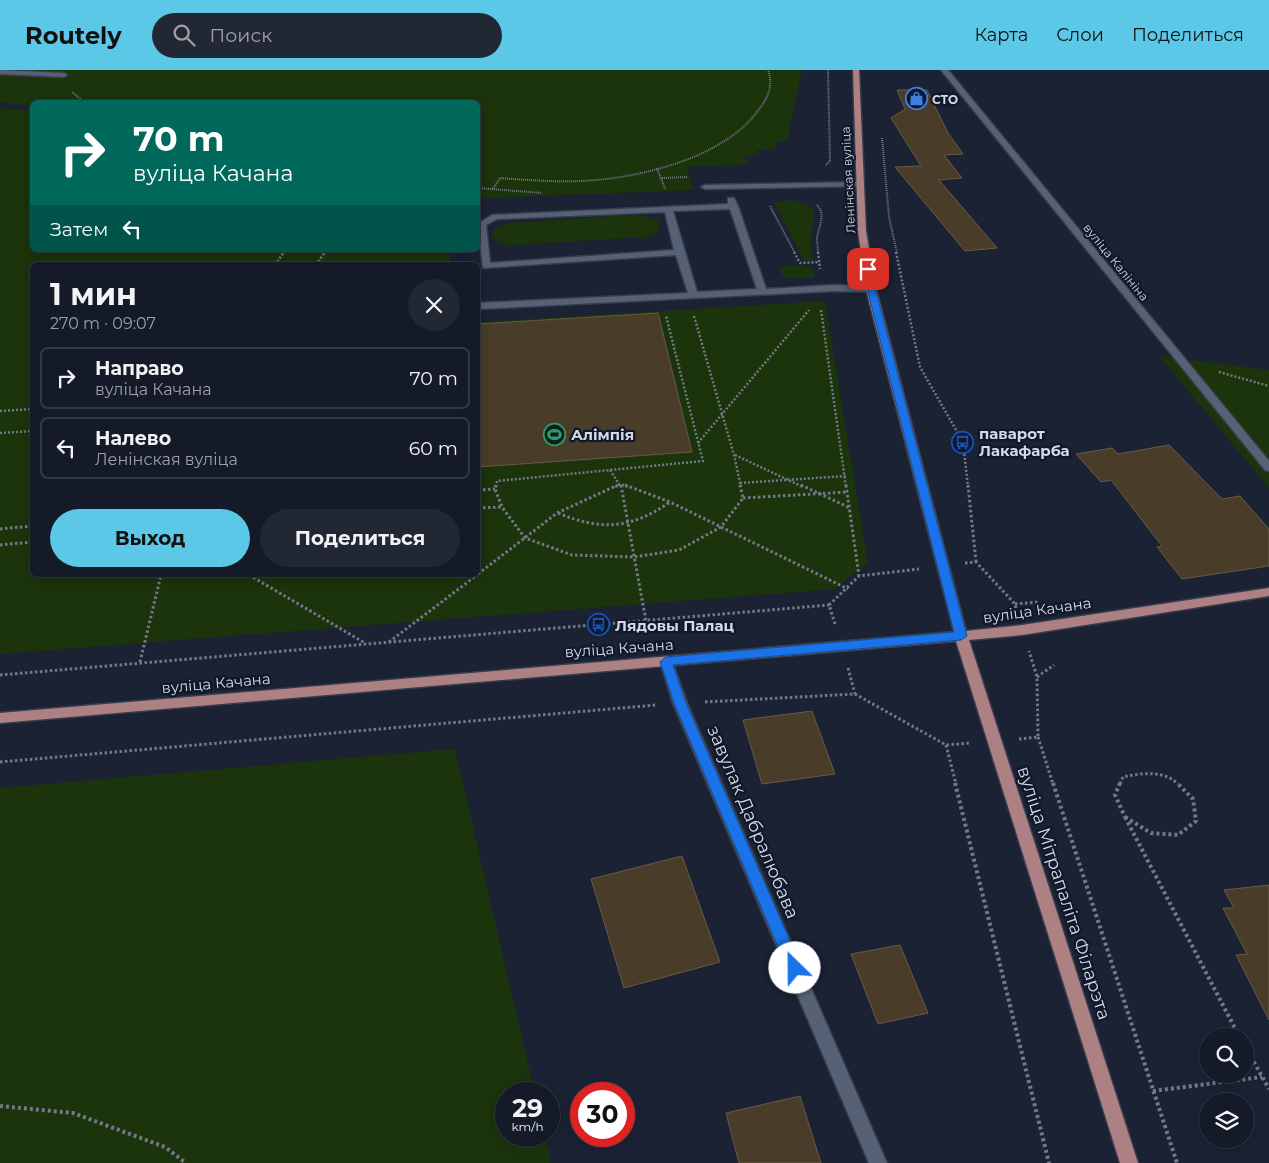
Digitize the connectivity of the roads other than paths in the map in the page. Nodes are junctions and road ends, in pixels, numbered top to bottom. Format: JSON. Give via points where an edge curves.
{"nodes":[{"id":1,"x":856,"y":70,"type":"edge"},
{"id":2,"x":944,"y":70,"type":"edge"},
{"id":3,"x":0,"y":72,"type":"edge"},
{"id":4,"x":64,"y":75,"type":"dead end"},
{"id":5,"x":860,"y":184,"type":"junction"},
{"id":6,"x":705,"y":187,"type":"dead end"},
{"id":7,"x":727,"y":187,"type":"junction"},
{"id":8,"x":734,"y":206,"type":"junction"},
{"id":9,"x":668,"y":209,"type":"junction"},
{"id":10,"x":679,"y":252,"type":"junction"},
{"id":11,"x":871,"y":288,"type":"junction"},
{"id":12,"x":763,"y":292,"type":"junction"},
{"id":13,"x":693,"y":295,"type":"junction"},
{"id":14,"x":480,"y":306,"type":"edge"},
{"id":15,"x":1269,"y":468,"type":"edge"},
{"id":16,"x":1269,"y":592,"type":"edge"},
{"id":17,"x":961,"y":636,"type":"junction"},
{"id":18,"x":666,"y":662,"type":"junction"},
{"id":19,"x":0,"y":718,"type":"edge"},
{"id":20,"x":878,"y":1163,"type":"edge"},
{"id":21,"x":1128,"y":1163,"type":"edge"}],
"edges":[{"from":1,"to":5,"type":"main road","name":"Ленінская вуліца"},
{"from":2,"to":15,"type":"street","name":"вуліца Калініна"},
{"from":3,"to":4,"type":"street"},
{"from":5,"to":7,"type":"street"},
{"from":5,"to":11,"type":"main road","name":"Ленінская вуліца","via":[[862,231]]},
{"from":6,"to":7,"type":"street"},
{"from":7,"to":8,"type":"street"},
{"from":8,"to":9,"type":"street"},
{"from":8,"to":12,"type":"street"},
{"from":9,"to":10,"type":"street"},
{"from":9,"to":10,"type":"street","via":[[495,217],[482,224],[486,266]]},
{"from":10,"to":13,"type":"street"},
{"from":11,"to":12,"type":"street"},
{"from":11,"to":17,"type":"main road","name":"Ленінская вуліца"},
{"from":12,"to":13,"type":"street"},
{"from":13,"to":14,"type":"street"},
{"from":16,"to":17,"type":"main road","name":"вуліца Качана","via":[[1022,630]]},
{"from":17,"to":18,"type":"main road","name":"вуліца Качана"},
{"from":17,"to":21,"type":"main road","name":"вуліца Мітрапаліта Філарэта"},
{"from":18,"to":19,"type":"main road","name":"вуліца Качана"},
{"from":18,"to":20,"type":"street","name":"завулак Дабралюбава","via":[[680,703]]}]}
